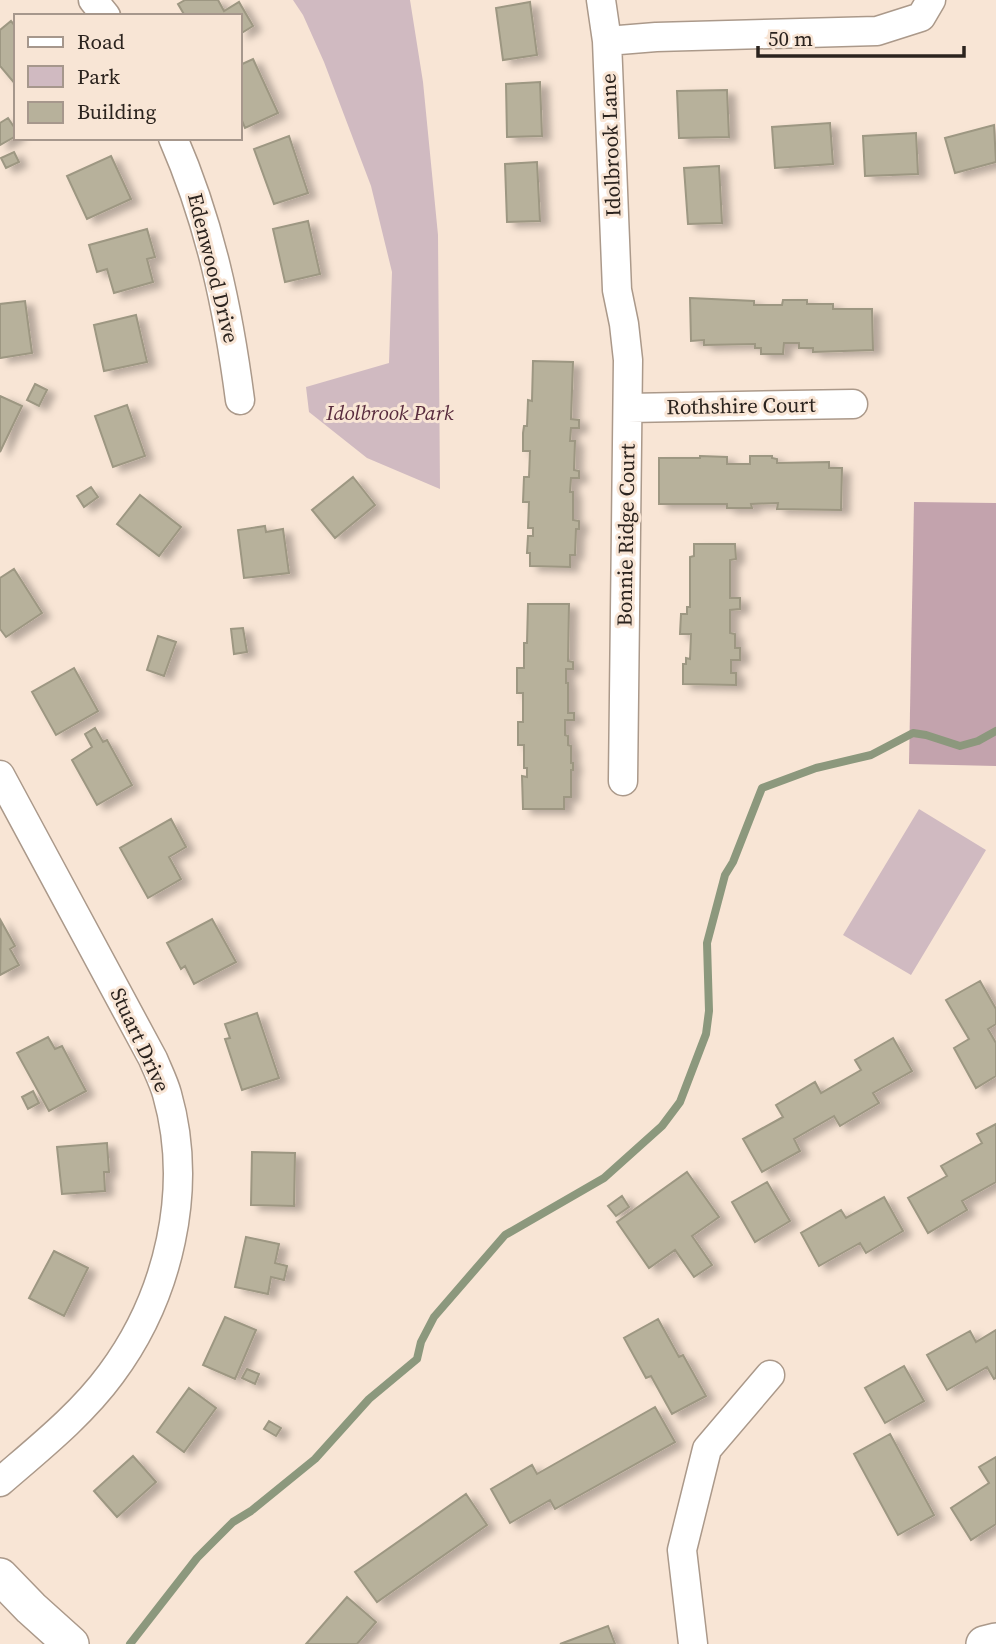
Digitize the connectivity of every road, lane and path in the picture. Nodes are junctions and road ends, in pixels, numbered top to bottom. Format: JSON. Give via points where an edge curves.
{"nodes":[{"id":1,"x":93,"y":0,"type":"edge"},
{"id":2,"x":601,"y":0,"type":"edge"},
{"id":3,"x":931,"y":0,"type":"edge"},
{"id":4,"x":104,"y":14,"type":"edge"},
{"id":5,"x":607,"y":41,"type":"junction"},
{"id":6,"x":174,"y":140,"type":"edge"},
{"id":7,"x":617,"y":290,"type":"joint"},
{"id":8,"x":240,"y":400,"type":"dead end"},
{"id":9,"x":853,"y":404,"type":"dead end"},
{"id":10,"x":628,"y":408,"type":"junction"},
{"id":11,"x":0,"y":775,"type":"edge"},
{"id":12,"x":623,"y":781,"type":"dead end"},
{"id":13,"x":770,"y":1375,"type":"dead end"},
{"id":14,"x":0,"y":1482,"type":"edge"},
{"id":15,"x":0,"y":1576,"type":"edge"},
{"id":16,"x":996,"y":1641,"type":"edge"},
{"id":17,"x":71,"y":1644,"type":"edge"},
{"id":18,"x":693,"y":1644,"type":"edge"},
{"id":19,"x":984,"y":1644,"type":"edge"}],
"edges":[{"from":1,"to":4,"type":"street"},
{"from":2,"to":5,"type":"street","name":"Idolbrook Lane"},
{"from":3,"to":5,"type":"street","via":[[922,17],[877,31]]},
{"from":5,"to":7,"type":"street","name":"Idolbrook Lane"},
{"from":6,"to":8,"type":"street","name":"Edenwood Drive","via":[[204,218],[232,341]]},
{"from":7,"to":10,"type":"street","name":"Bonnie Ridge Court","via":[[628,360]]},
{"from":9,"to":10,"type":"street","name":"Rothshire Court"},
{"from":10,"to":12,"type":"street","name":"Bonnie Ridge Court"},
{"from":11,"to":14,"type":"street","name":"Stuart Drive","via":[[153,1059],[167,1094],[177,1175],[172,1236],[144,1321],[111,1374],[83,1406]]},
{"from":13,"to":18,"type":"street","via":[[707,1449],[682,1550]]},
{"from":15,"to":17,"type":"street"},
{"from":16,"to":19,"type":"street"}]}
